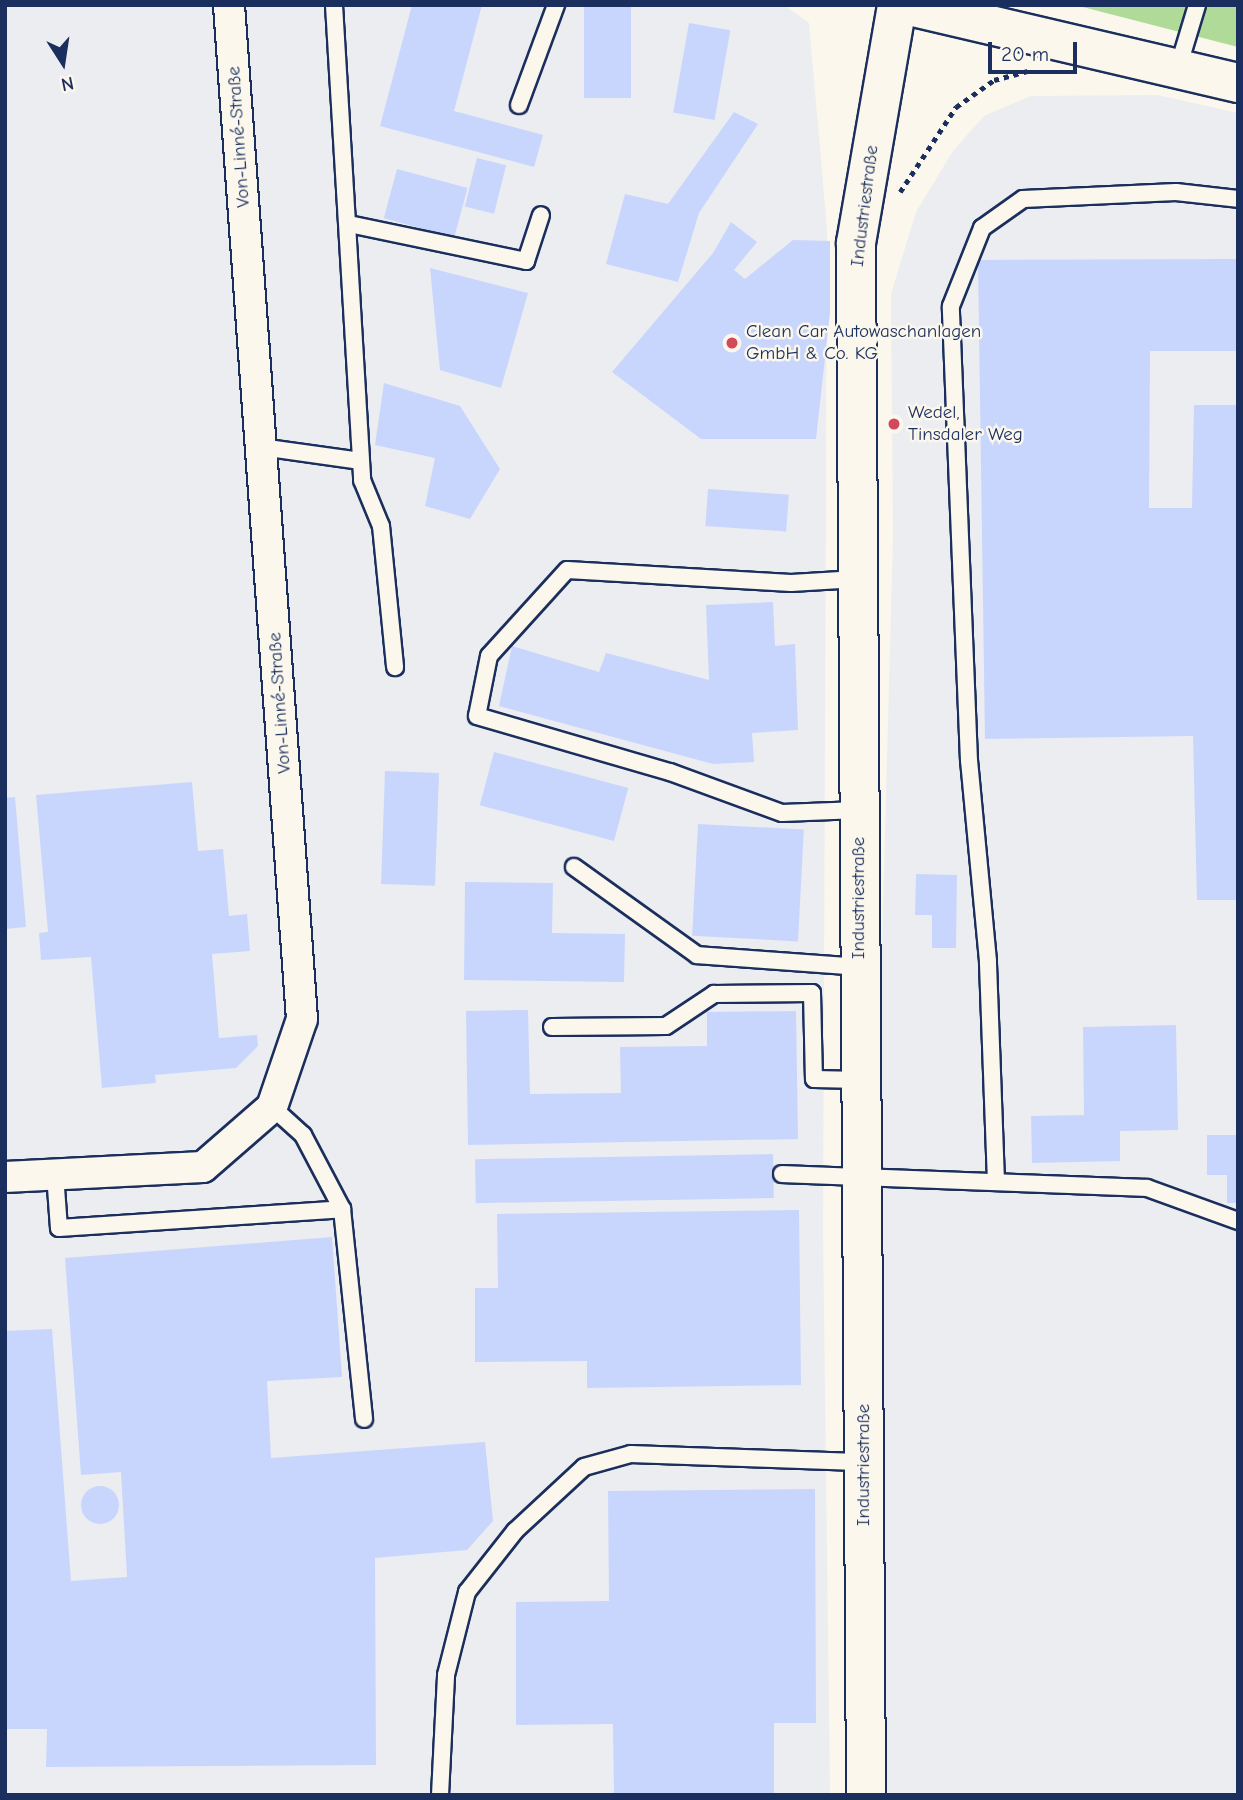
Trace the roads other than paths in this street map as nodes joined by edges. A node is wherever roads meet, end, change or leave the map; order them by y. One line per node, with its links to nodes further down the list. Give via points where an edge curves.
1 (229, 5): 13 (street, Von-Linné-Straße)
2 (334, 5): 12 (lane)
3 (556, 5): 9 (lane)
4 (897, 5): 15 (street, Industriestraße, via 856,243)
5 (905, 5): 7 (street)
6 (1197, 5): 7 (lane)
7 (1178, 68): 8 (street)
8 (1238, 83)
9 (519, 105)
10 (1238, 199): 27 (lane, via 1176,192 1023,199 982,228 951,306 969,761 988,961)
11 (541, 215): 12 (lane, via 526,261)
12 (349, 224): 14 (lane)
13 (261, 447): 14 (lane); 22 (street, Von-Linné-Straße, via 302,1019)
14 (360, 461): 16 (lane, via 362,480 382,526)
15 (857, 579): 17 (street, Industriestraße); 17 (lane, via 791,583 567,570 489,656 477,716 670,772 782,813)
16 (395, 667)
17 (859, 810): 19 (street, Industriestraße)
18 (574, 866): 19 (lane, via 697,955)
19 (860, 967): 21 (street, Industriestraße)
20 (551, 1027): 21 (lane, via 666,1026 713,994 812,993 814,1079)
21 (861, 1080): 25 (street, Industriestraße)
22 (272, 1107): 23 (street, via 203,1167); 28 (lane, via 303,1135)
23 (55, 1174): 26 (street); 28 (lane, via 59,1228)
24 (782, 1174): 25 (lane)
25 (862, 1176): 27 (lane); 31 (street, Industriestraße)
26 (5, 1177)
27 (996, 1182): 29 (lane, via 1147,1188)
28 (342, 1209): 30 (lane)
29 (1238, 1221)
30 (365, 1419)
31 (864, 1462): 32 (lane, via 631,1454 584,1467 515,1531 467,1592 446,1675); 33 (street, Industriestraße)
32 (440, 1795)
33 (866, 1795)

